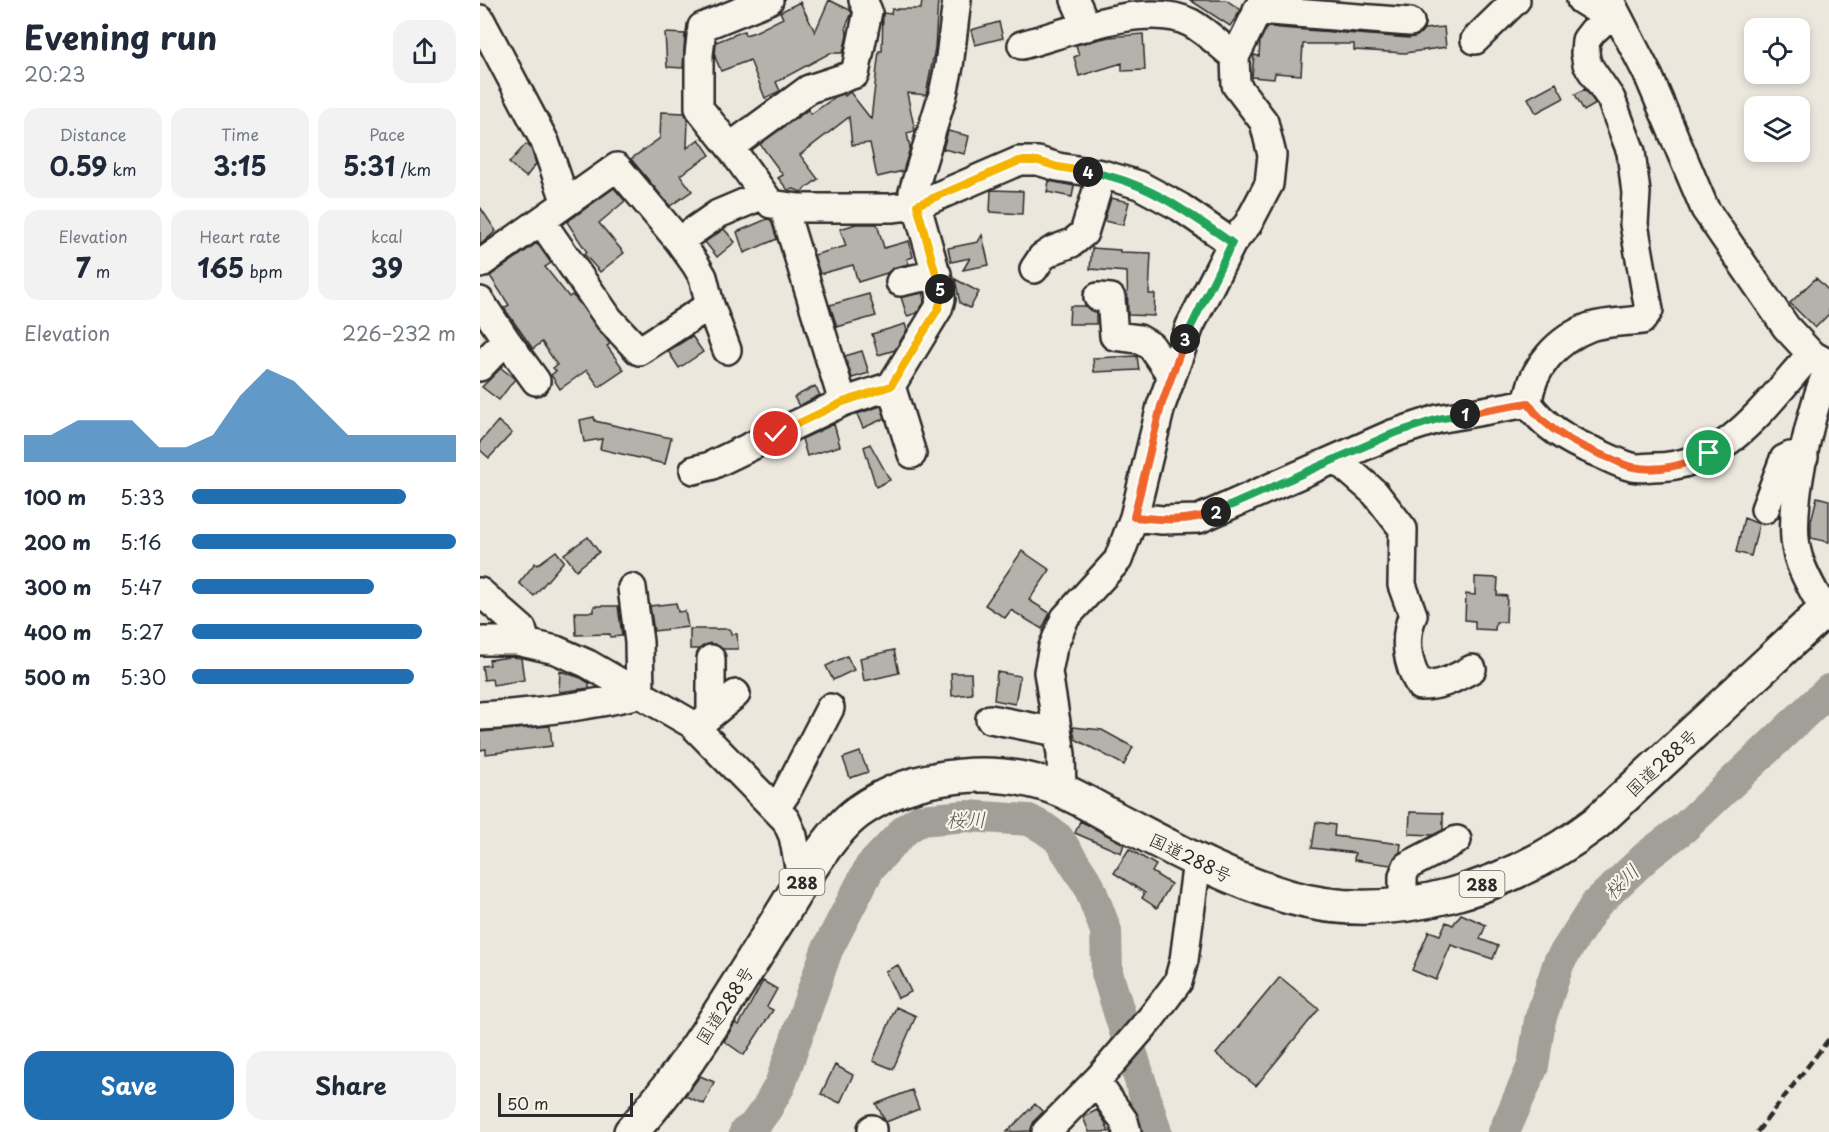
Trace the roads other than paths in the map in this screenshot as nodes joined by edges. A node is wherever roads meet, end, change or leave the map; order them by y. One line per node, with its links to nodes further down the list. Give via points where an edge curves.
1 (769, 0): 17 (street, via 702,27 699,108)
2 (863, 0): 17 (street, via 868,11 855,74 810,89)
3 (957, 0): 21 (street, via 943,94 913,192)
4 (1075, 0): 13 (street)
5 (1516, 0): 14 (street)
6 (1581, 0): 10 (street)
7 (1260, 5): 8 (street); 16 (street)
8 (1356, 9): 12 (street)
9 (1186, 11): 13 (street, via 1123,18); 16 (street)
10 (1612, 11): 34 (street, via 1649,77 1705,209 1772,310); 40 (street, via 1586,40 1585,53 1587,64 1611,99 1630,152 1636,193 1634,224 1649,310 1642,320 1607,323 1563,342 1537,373)
11 (480, 19): 20 (street, via 545,142)
12 (1410, 22)
13 (1087, 27): 15 (street)
14 (1474, 40)
15 (1022, 45)
16 (1235, 57): 24 (street, via 1236,85 1264,122 1272,168 1264,196)
17 (730, 147): 19 (street)
18 (1102, 174): 21 (street, via 1019,161); 24 (street, via 1150,191); 26 (street, via 1084,234 1042,257)
19 (773, 200): 21 (street, via 799,208); 23 (street, via 718,214); 39 (street)
20 (566, 203): 22 (street); 23 (street, via 617,167)
21 (917, 205): 27 (street)
22 (542, 221): 25 (street); 31 (street, via 609,319 639,351)
23 (679, 241): 31 (street, via 703,277)
24 (1232, 243): 36 (street, via 1190,326)
25 (480, 264)
26 (1035, 269)
27 (937, 274): 28 (street); 38 (street, via 941,299 938,309)
28 (900, 282)
29 (1098, 297): 36 (street, via 1111,298 1114,336 1139,339 1151,346)
30 (480, 301): 32 (street)
31 (710, 304): 33 (street)
32 (506, 340): 35 (street); 37 (street)
33 (727, 350)
34 (1823, 362): 40 (street, via 1766,406 1736,436 1694,461 1667,467 1633,467 1588,449 1553,430); 42 (street)
35 (480, 367)
36 (1171, 375): 46 (street)
37 (536, 381)
38 (891, 386): 39 (street); 41 (street)
39 (843, 402): 44 (street, via 710,466)
40 (1528, 403): 43 (street, via 1438,419)
41 (912, 454)
42 (1804, 457): 45 (street, via 1784,459); 49 (street, via 1795,515 1796,550 1801,567)
43 (1336, 459): 46 (street, via 1199,519); 53 (street, via 1375,493 1403,529 1402,585 1413,615 1407,628 1408,659 1420,686 1450,682)
44 (694, 470)
45 (1765, 509)
46 (1134, 517): 60 (street, via 1118,560 1065,618 1053,647 1048,672)
47 (632, 588): 54 (street)
48 (480, 592): 51 (street, via 522,629)
49 (1827, 608): 66 (highway, 国道288号 / 288, via 1577,838 1548,856 1479,886)
50 (480, 641): 51 (street)
51 (526, 643): 54 (street, via 577,659)
52 (711, 659): 59 (street)
53 (1472, 669)
54 (640, 694): 57 (street, via 543,713); 59 (street)
55 (736, 694): 59 (street)
56 (830, 708): 62 (street)
57 (480, 716)
58 (990, 720): 60 (street)
59 (703, 721): 62 (street)
60 (1057, 732): 61 (street)
61 (1062, 790): 64 (highway, 国道288号 / 288); 65 (highway, 国道288号 / 288, via 1030,780 992,775 944,779 911,787 889,795 841,827)
62 (776, 808): 65 (street, via 793,836)
63 (1457, 840): 66 (street, via 1407,866)
64 (1197, 861): 66 (highway, 国道288号 / 288, via 1235,879 1291,897 1358,907); 67 (street, via 1178,982)
65 (802, 882): 68 (highway, 国道288号 / 288, via 678,1074)
66 (1403, 904)
67 (1098, 1079): 69 (street); 70 (street)
68 (631, 1132)
69 (1046, 1132)
70 (1127, 1132)

